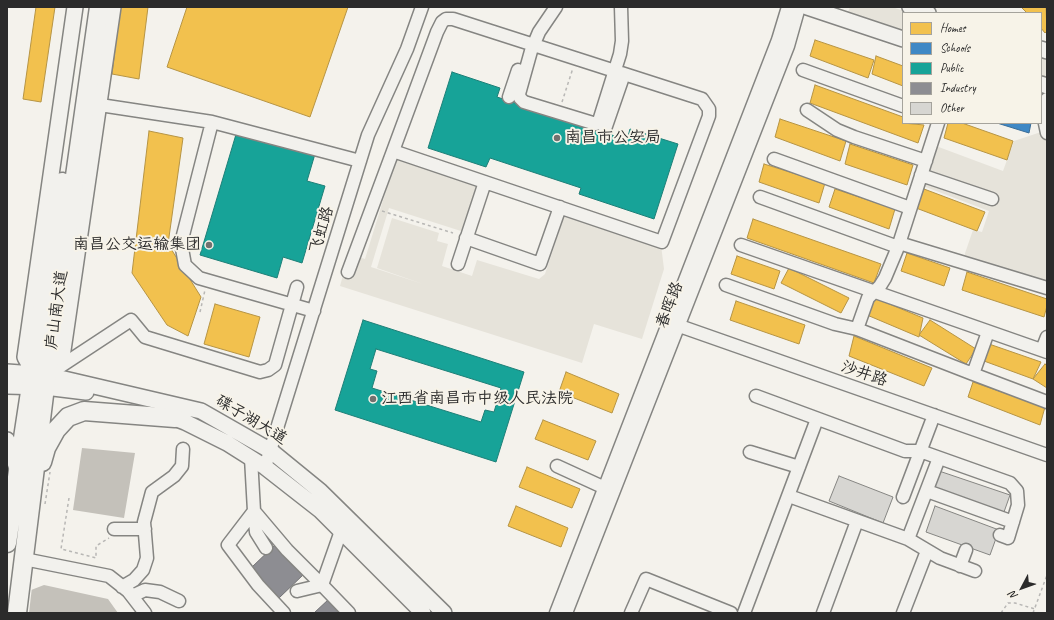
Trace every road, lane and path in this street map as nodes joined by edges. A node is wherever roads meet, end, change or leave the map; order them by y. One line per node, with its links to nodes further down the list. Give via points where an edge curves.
1 (75, 7): 60 (main road, via 25,357)
2 (87, 7): 60 (highway, 庐山南大道)
3 (99, 7): 21 (highway, 庐山南大道)
4 (113, 7): 21 (main road)
5 (422, 7): 30 (street, 飞虹路, via 407,49 368,135)
6 (556, 7): 14 (street)
7 (621, 7): 17 (street, via 622,41)
8 (788, 7): 53 (street, 春晖路)
9 (799, 7): 53 (street, 春晖路, via 788,46)
10 (807, 7): 13 (main road)
11 (910, 7): 12 (main road)
12 (925, 12)
13 (902, 38)
14 (530, 46): 15 (street); 17 (street, via 520,98 524,102 591,124 599,121); 19 (street); 28 (street, via 453,19 442,22)
15 (576, 58): 17 (street); 18 (path)
16 (803, 70): 22 (street)
17 (618, 73): 26 (street); 36 (street, via 702,99 709,109 709,116 662,242)
18 (565, 94)
19 (509, 97)
20 (1047, 99): 27 (street, via 1042,114)
21 (92, 105): 24 (street); 60 (highway, 庐山南大道)
22 (902, 106)
23 (807, 110): 31 (street, via 837,130)
24 (212, 122): 30 (street); 45 (street, via 181,242 185,265 199,278)
25 (938, 124): 31 (street)
26 (606, 129)
27 (1047, 133)
28 (393, 151): 33 (street); 37 (street)
29 (774, 159): 38 (street)
30 (360, 161): 51 (street, 飞虹路)
31 (926, 162): 32 (street)
32 (921, 174): 35 (street); 38 (street)
33 (486, 182): 36 (street); 40 (street)
34 (760, 197): 42 (street)
35 (992, 199)
36 (560, 207): 40 (street, via 540,264)
37 (372, 208): 39 (path); 44 (street)
38 (910, 208): 42 (street)
39 (453, 233)
40 (466, 238): 43 (street)
41 (741, 245): 49 (street)
42 (898, 245): 48 (street); 49 (street, via 885,278)
43 (458, 264)
44 (348, 272)
45 (208, 281): 50 (street); 52 (path)
46 (726, 285): 54 (street, via 835,324)
47 (297, 287): 50 (street)
48 (1047, 288)
49 (875, 292): 54 (street, via 868,298); 55 (street)
50 (292, 304): 51 (street); 60 (street, via 275,365 268,370 260,372 145,337 131,320)
51 (314, 311): 69 (street, 飞虹路)
52 (200, 312)
53 (674, 324): 64 (street, 沙井路); 81 (street, 春晖路); 117 (street, 春晖路)
54 (857, 329): 59 (street)
55 (988, 332): 57 (street); 59 (street)
56 (1047, 337): 57 (street)
57 (1044, 351)
58 (7, 372): 60 (main road, 碟子湖大道)
59 (973, 374): 63 (street)
60 (40, 381): 61 (main road, 碟子湖大道); 65 (main road, 碟子湖大道, via 132,402); 69 (main road, 碟子湖大道, via 201,411); 79 (highway, 庐山南大道); 85 (highway, 庐山南大道)
61 (7, 386)
62 (756, 396): 66 (street)
63 (1047, 402)
64 (934, 415): 70 (street); 72 (street, 沙井路)
65 (176, 418): 73 (main road, 碟子湖大道); 85 (highway, via 84,411 68,417 56,430 46,448)
66 (817, 419): 70 (street, via 905,451); 76 (street)
67 (7, 440): 79 (main road)
68 (183, 449): 91 (street, via 182,466 174,476 152,492 144,522)
69 (271, 451): 77 (street, 飞虹路); 115 (main road, 碟子湖大道, via 320,491)
70 (920, 451): 74 (street); 80 (street)
71 (750, 452): 76 (street)
72 (1047, 455)
73 (251, 458): 77 (main road, 碟子湖大道); 86 (street)
74 (940, 458): 82 (street); 89 (street, via 1010,483 1017,491 1018,505)
75 (557, 466): 81 (street)
76 (803, 466): 83 (street)
77 (265, 467): 92 (main road, 碟子湖大道, via 320,510)
78 (50, 469): 85 (path)
79 (18, 472): 95 (highway, 庐山南大道)
80 (910, 477): 82 (street); 87 (street, via 900,496)
81 (605, 488): 116 (street, 春晖路)
82 (928, 488): 87 (street); 89 (street)
83 (789, 496): 88 (street); 120 (street)
84 (69, 498): 90 (path, via 61,549 96,558 96,546)
85 (38, 504): 99 (highway, 庐山南大道)
86 (254, 511): 96 (street, via 256,532); 103 (street, via 287,550); 112 (street, via 228,545 258,585)
87 (921, 513): 94 (street)
88 (857, 521): 94 (street); 121 (street)
89 (1013, 522): 93 (street, via 1008,538)
90 (119, 529): 91 (street)
91 (145, 529): 104 (street, via 147,558 143,570 134,580)
92 (341, 531): 103 (street); 114 (main road, 碟子湖大道)
93 (1000, 535)
94 (908, 539): 98 (street)
95 (7, 543)
96 (266, 548)
97 (966, 550): 100 (street)
98 (927, 551): 100 (street); 122 (street)
99 (23, 565): 104 (street, via 109,576); 110 (highway, 庐山南大道)
100 (960, 566): 101 (street)
101 (976, 572)
102 (1047, 575): 109 (path)
103 (322, 585): 105 (street); 113 (street)
104 (122, 586): 106 (street)
105 (297, 591)
106 (132, 596): 107 (street, via 145,590 160,592); 111 (street)
107 (179, 601)
108 (713, 609): 118 (street, via 646,579); 119 (street)
109 (1035, 609): 123 (path, via 1008,603); 124 (path)
110 (17, 613)
111 (145, 613)
112 (284, 613)
113 (349, 613)
114 (423, 613)
115 (444, 613)
116 (556, 613)
117 (566, 613)
118 (631, 613)
119 (731, 613)
120 (744, 613)
121 (824, 613)
122 (904, 613)
123 (1001, 613)
124 (1033, 613)

